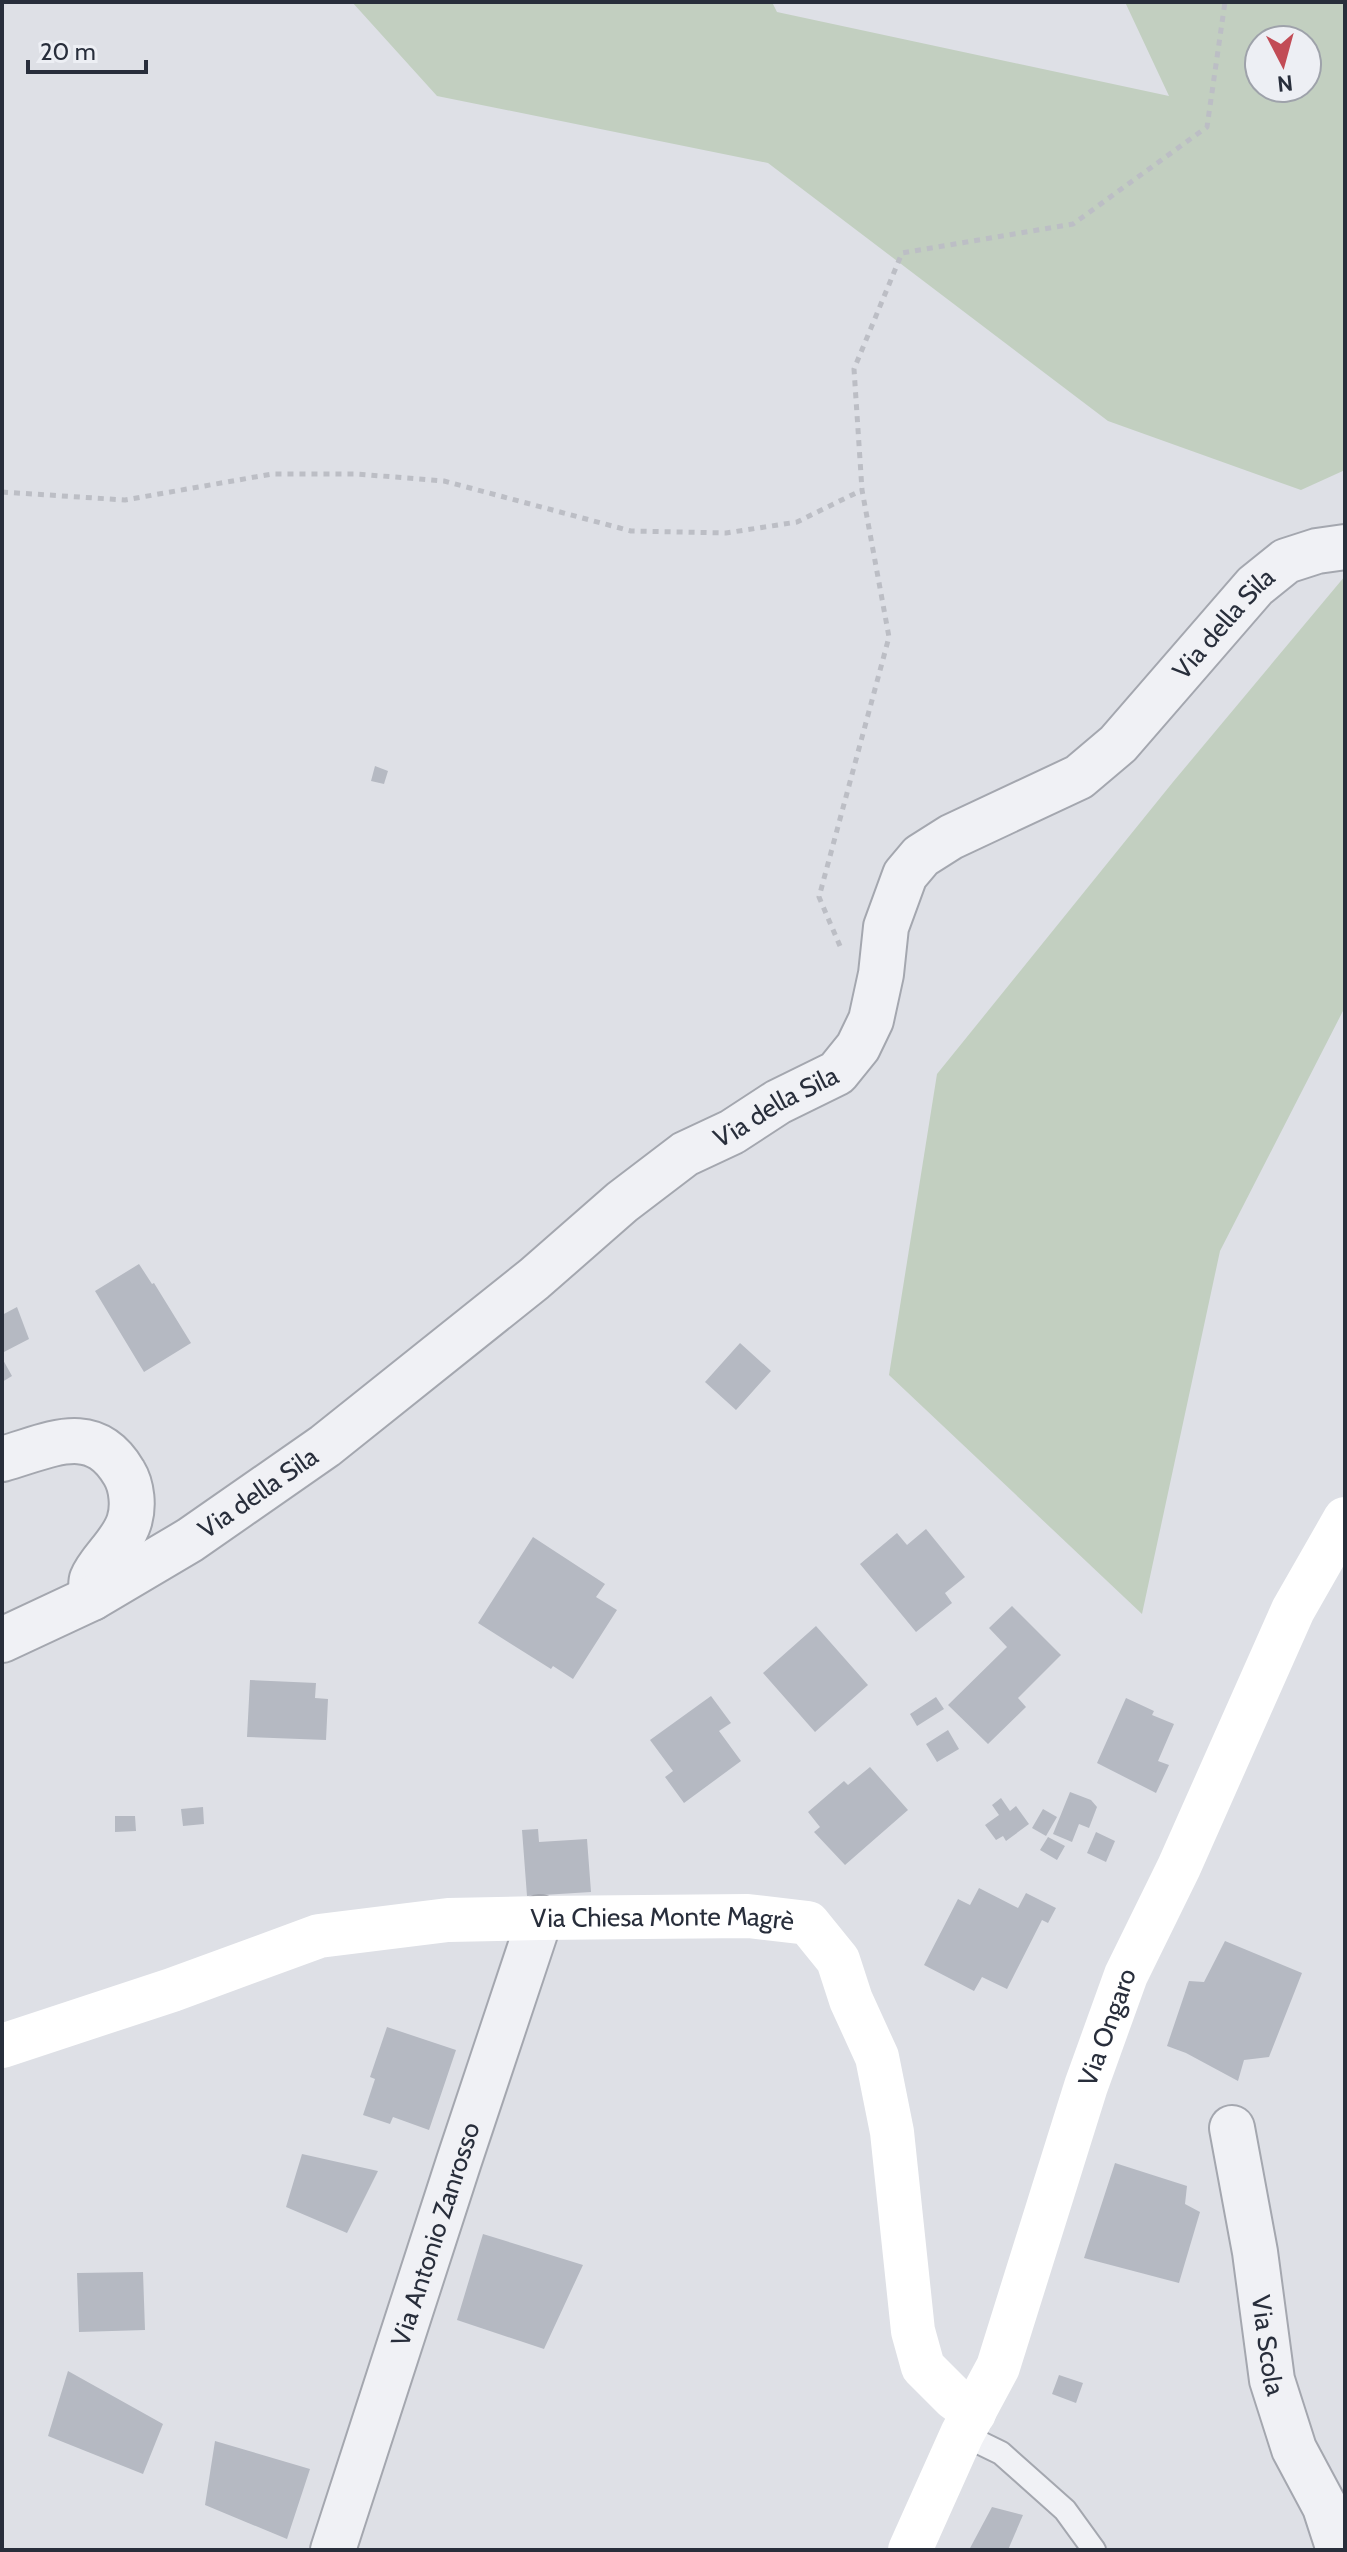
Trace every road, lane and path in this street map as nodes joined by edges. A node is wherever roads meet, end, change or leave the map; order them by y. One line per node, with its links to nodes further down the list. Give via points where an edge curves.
1 (1225, 2): 2 (path, via 1207,127 1073,224 902,253 854,369)
2 (862, 490): 3 (path, via 797,522 726,533 631,531 444,481 357,474 272,474 125,500); 5 (path, via 889,637 819,897)
3 (2, 492)
4 (1345, 547): 8 (street, Via della Sila, via 1286,561 1255,586 1118,744 1079,777 921,856 905,875 886,927 871,1020 837,1073 685,1154 325,1446 190,1540)
5 (843, 954)
6 (2, 1459): 8 (street, via 78,1441 100,1446 122,1469 129,1482 130,1520 91,1580)
7 (1345, 1519): 13 (street, Via Ongaro, via 1293,1610 1126,1975 998,2367)
8 (92, 1598): 9 (street, Via della Sila)
9 (2, 1640)
10 (540, 1918): 11 (street, Via Chiesa Monte Magrè, via 448,1920 319,1936); 13 (street, Via Chiesa Monte Magrè, via 748,1916 808,1923 838,1960 877,2057 892,2132 913,2331 923,2367 954,2398); 14 (street, Via Antonio Zanrosso)
11 (2, 2046)
12 (1232, 2128): 17 (street, Via Scola, via 1272,2380 1294,2449 1325,2507)
13 (968, 2423): 15 (street, Via Ongaro); 16 (lane, via 1065,2510)
14 (333, 2550)
15 (910, 2550)
16 (1094, 2550)
17 (1339, 2550)

